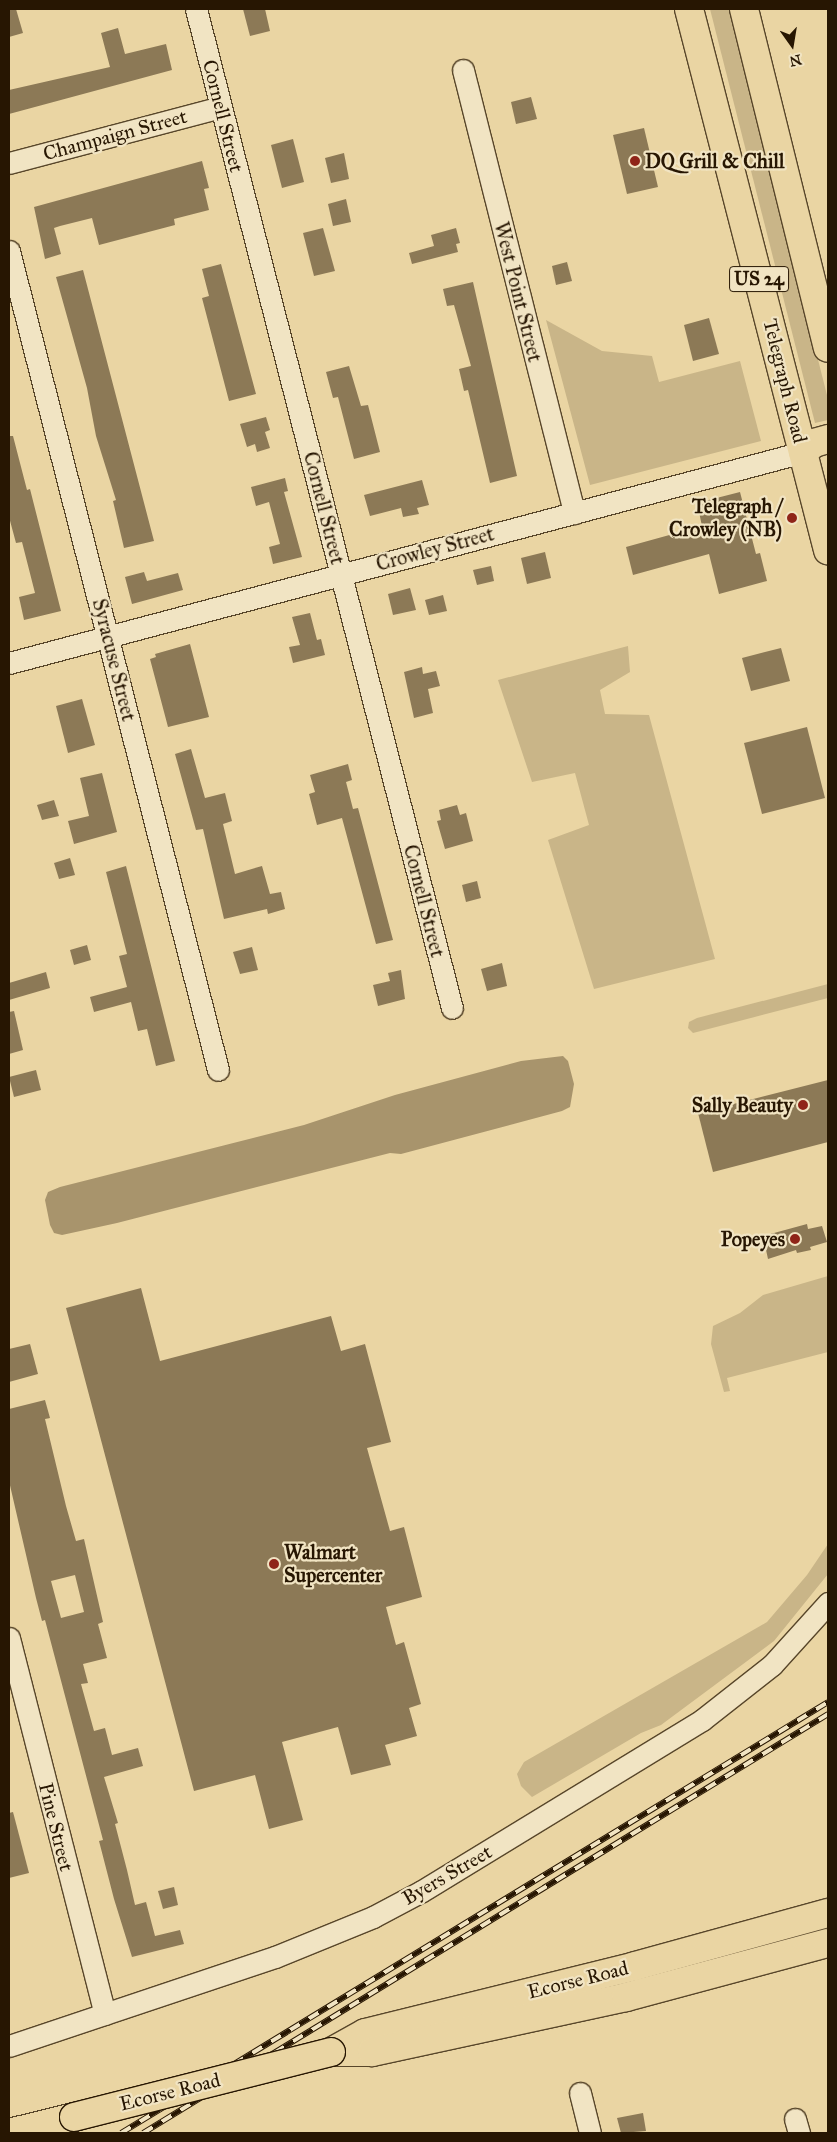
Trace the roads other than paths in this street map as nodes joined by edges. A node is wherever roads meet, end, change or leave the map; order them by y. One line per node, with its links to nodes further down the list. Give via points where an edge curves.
1 (196, 9): 5 (street, Cornell Street)
2 (689, 9): 10 (main road, Telegraph Road / US 24)
3 (744, 9): 8 (main road, US 24)
4 (463, 70): 11 (street, West Point Street)
5 (221, 107): 6 (street, Champaign Street); 13 (street, Cornell Street)
6 (9, 163)
7 (9, 251): 14 (street, Syracuse Street)
8 (828, 348)
9 (828, 440): 10 (main road, via 814,443)
10 (803, 452): 11 (street, Crowley Street); 12 (main road, Telegraph Road / US 24)
11 (574, 513): 13 (street, Crowley Street)
12 (828, 550)
13 (341, 574): 14 (street, Crowley Street); 16 (street, Cornell Street)
14 (108, 636): 15 (street, Crowley Street); 17 (street, Syracuse Street)
15 (9, 663)
16 (452, 1008)
17 (218, 1070)
18 (828, 1603): 22 (street, Byers Street, via 772,1665 702,1720 422,1891 373,1916 283,1954)
19 (9, 1638): 22 (street, Pine Street)
20 (828, 1913): 24 (main road, Ecorse Road, via 635,1966 365,2033)
21 (828, 1943): 24 (main road, Ecorse Road, via 598,2003 372,2052)
22 (105, 2014): 23 (street, Byers Street)
23 (9, 2046)
24 (331, 2052): 26 (main road, Ecorse Road, bridge)
25 (580, 2092): 27 (street)
26 (9, 2133)
27 (590, 2133)

